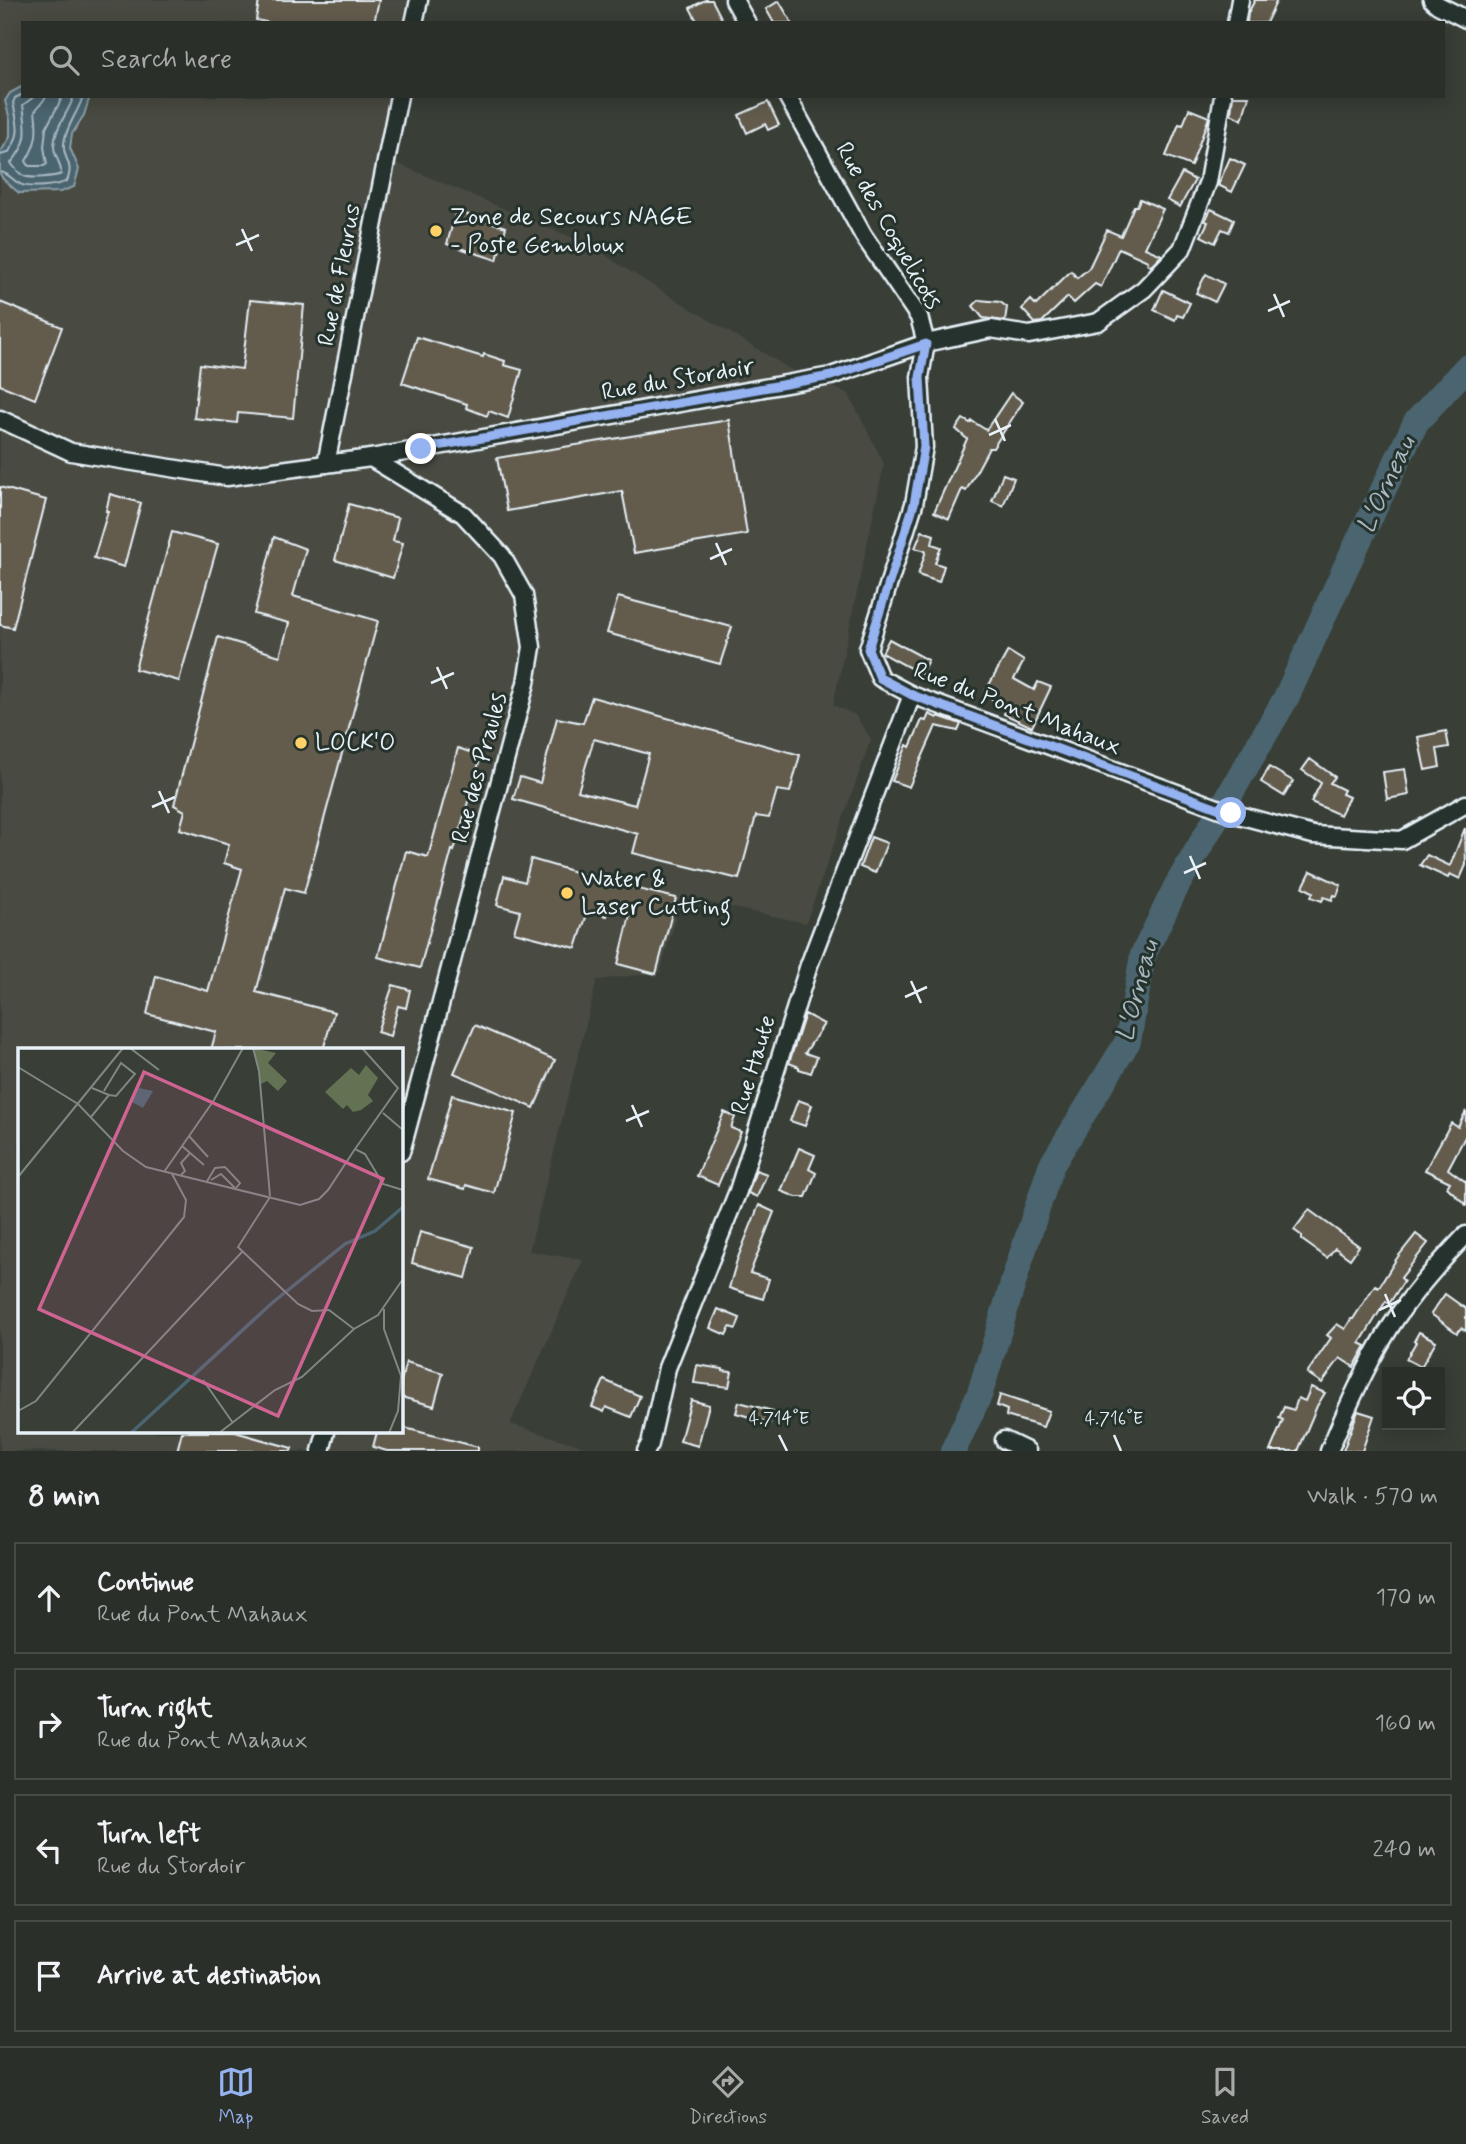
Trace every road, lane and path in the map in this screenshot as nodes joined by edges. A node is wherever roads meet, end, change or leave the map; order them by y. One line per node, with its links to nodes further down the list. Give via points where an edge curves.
1 (419, 0): 6 (street)
2 (734, 0): 7 (street)
3 (1240, 0): 8 (street)
4 (1432, 0): 5 (street)
5 (1466, 19)
6 (414, 21)
7 (746, 21)
8 (1236, 21)
9 (399, 98): 15 (street, Rue de Fleurus)
10 (788, 98): 12 (street, Rue des Coquelicots, via 863,235 919,317)
11 (1223, 98): 12 (street, Rue du Stordoir, via 1208,182 1182,249 1144,289 1098,322 1029,335 992,329)
12 (926, 344): 14 (street, Rue du Stordoir, via 831,376); 16 (street, Rue du Pont Mahaux, via 920,377 924,447 914,504 868,649 880,678)
13 (0, 419): 15 (street, Rue du Stordoir, via 71,452 227,477)
14 (371, 458): 15 (street, Rue du Stordoir); 18 (street, Rue des Praules, via 463,514 502,556 524,595 532,647)
15 (326, 464)
16 (912, 695): 17 (street, Rue du Pont Mahaux, via 1231,813 1313,835 1402,840); 23 (street, Rue Haute, via 809,965 738,1191 667,1368)
17 (1466, 804)
18 (402, 1148)
19 (1466, 1235): 25 (street, via 1391,1325 1358,1384)
20 (325, 1434): 22 (street)
21 (1003, 1440): 24 (street)
22 (321, 1451)
23 (646, 1451)
24 (1027, 1451)
25 (1329, 1451)

